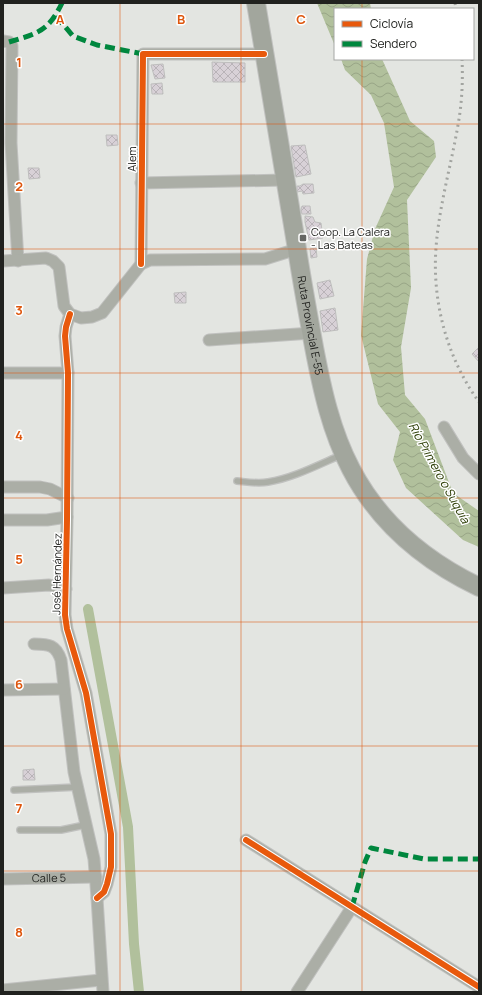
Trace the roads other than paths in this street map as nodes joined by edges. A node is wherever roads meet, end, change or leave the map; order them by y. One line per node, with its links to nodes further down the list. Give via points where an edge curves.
1 (256, 3): 3 (main road, Ruta Provincial E-55)
2 (3, 41): 4 (street, via 12,46)
3 (264, 54): 5 (main road, Ruta Provincial E-55); 6 (street, Alem, via 143,54)
4 (7, 142): 9 (street)
5 (285, 180): 6 (street); 7 (main road, Ruta Provincial E-55)
6 (141, 183): 10 (street, Alem)
7 (297, 249): 10 (street, via 265,259 159,259); 12 (main road, Ruta Provincial E-55)
8 (3, 261): 9 (street)
9 (18, 261): 11 (street, via 46,258 59,267 64,306)
10 (141, 264): 11 (street, via 102,313 81,318)
11 (70, 314): 14 (street, José Hernández, via 65,336)
12 (312, 333): 13 (street); 17 (main road, Ruta Provincial E-55, via 331,422)
13 (208, 340)
14 (68, 372): 15 (street); 21 (street, José Hernández)
15 (3, 373)
16 (444, 427): 18 (street, via 463,458)
17 (344, 454): 19 (lane, via 288,477 268,482); 24 (main road, Ruta Provincial E-55, via 368,497 402,536 430,559)
18 (479, 474)
19 (237, 481)
20 (3, 487): 21 (street, via 40,487)
21 (68, 498): 22 (street, José Hernández)
22 (67, 517): 23 (street, via 47,520); 26 (street, José Hernández)
23 (3, 520)
24 (479, 587)
25 (3, 588): 26 (street, via 49,585)
26 (66, 589): 37 (street, José Hernández, via 67,629 86,693 111,834 111,866 104,892)
27 (34, 644): 28 (street, via 50,645 59,653 62,660)
28 (64, 689): 29 (street); 30 (street)
29 (3, 690)
30 (78, 787): 31 (lane); 32 (street)
31 (14, 790)
32 (85, 825): 33 (lane, via 61,830); 35 (street)
33 (20, 830)
34 (246, 840): 38 (street)
35 (96, 877): 36 (street, Calle 5); 37 (street)
36 (3, 879)
37 (97, 898): 39 (street)
38 (352, 907): 40 (street); 43 (street)
39 (101, 980): 41 (street); 42 (street)
40 (479, 987)
41 (3, 990)
42 (102, 992)
43 (298, 992)

